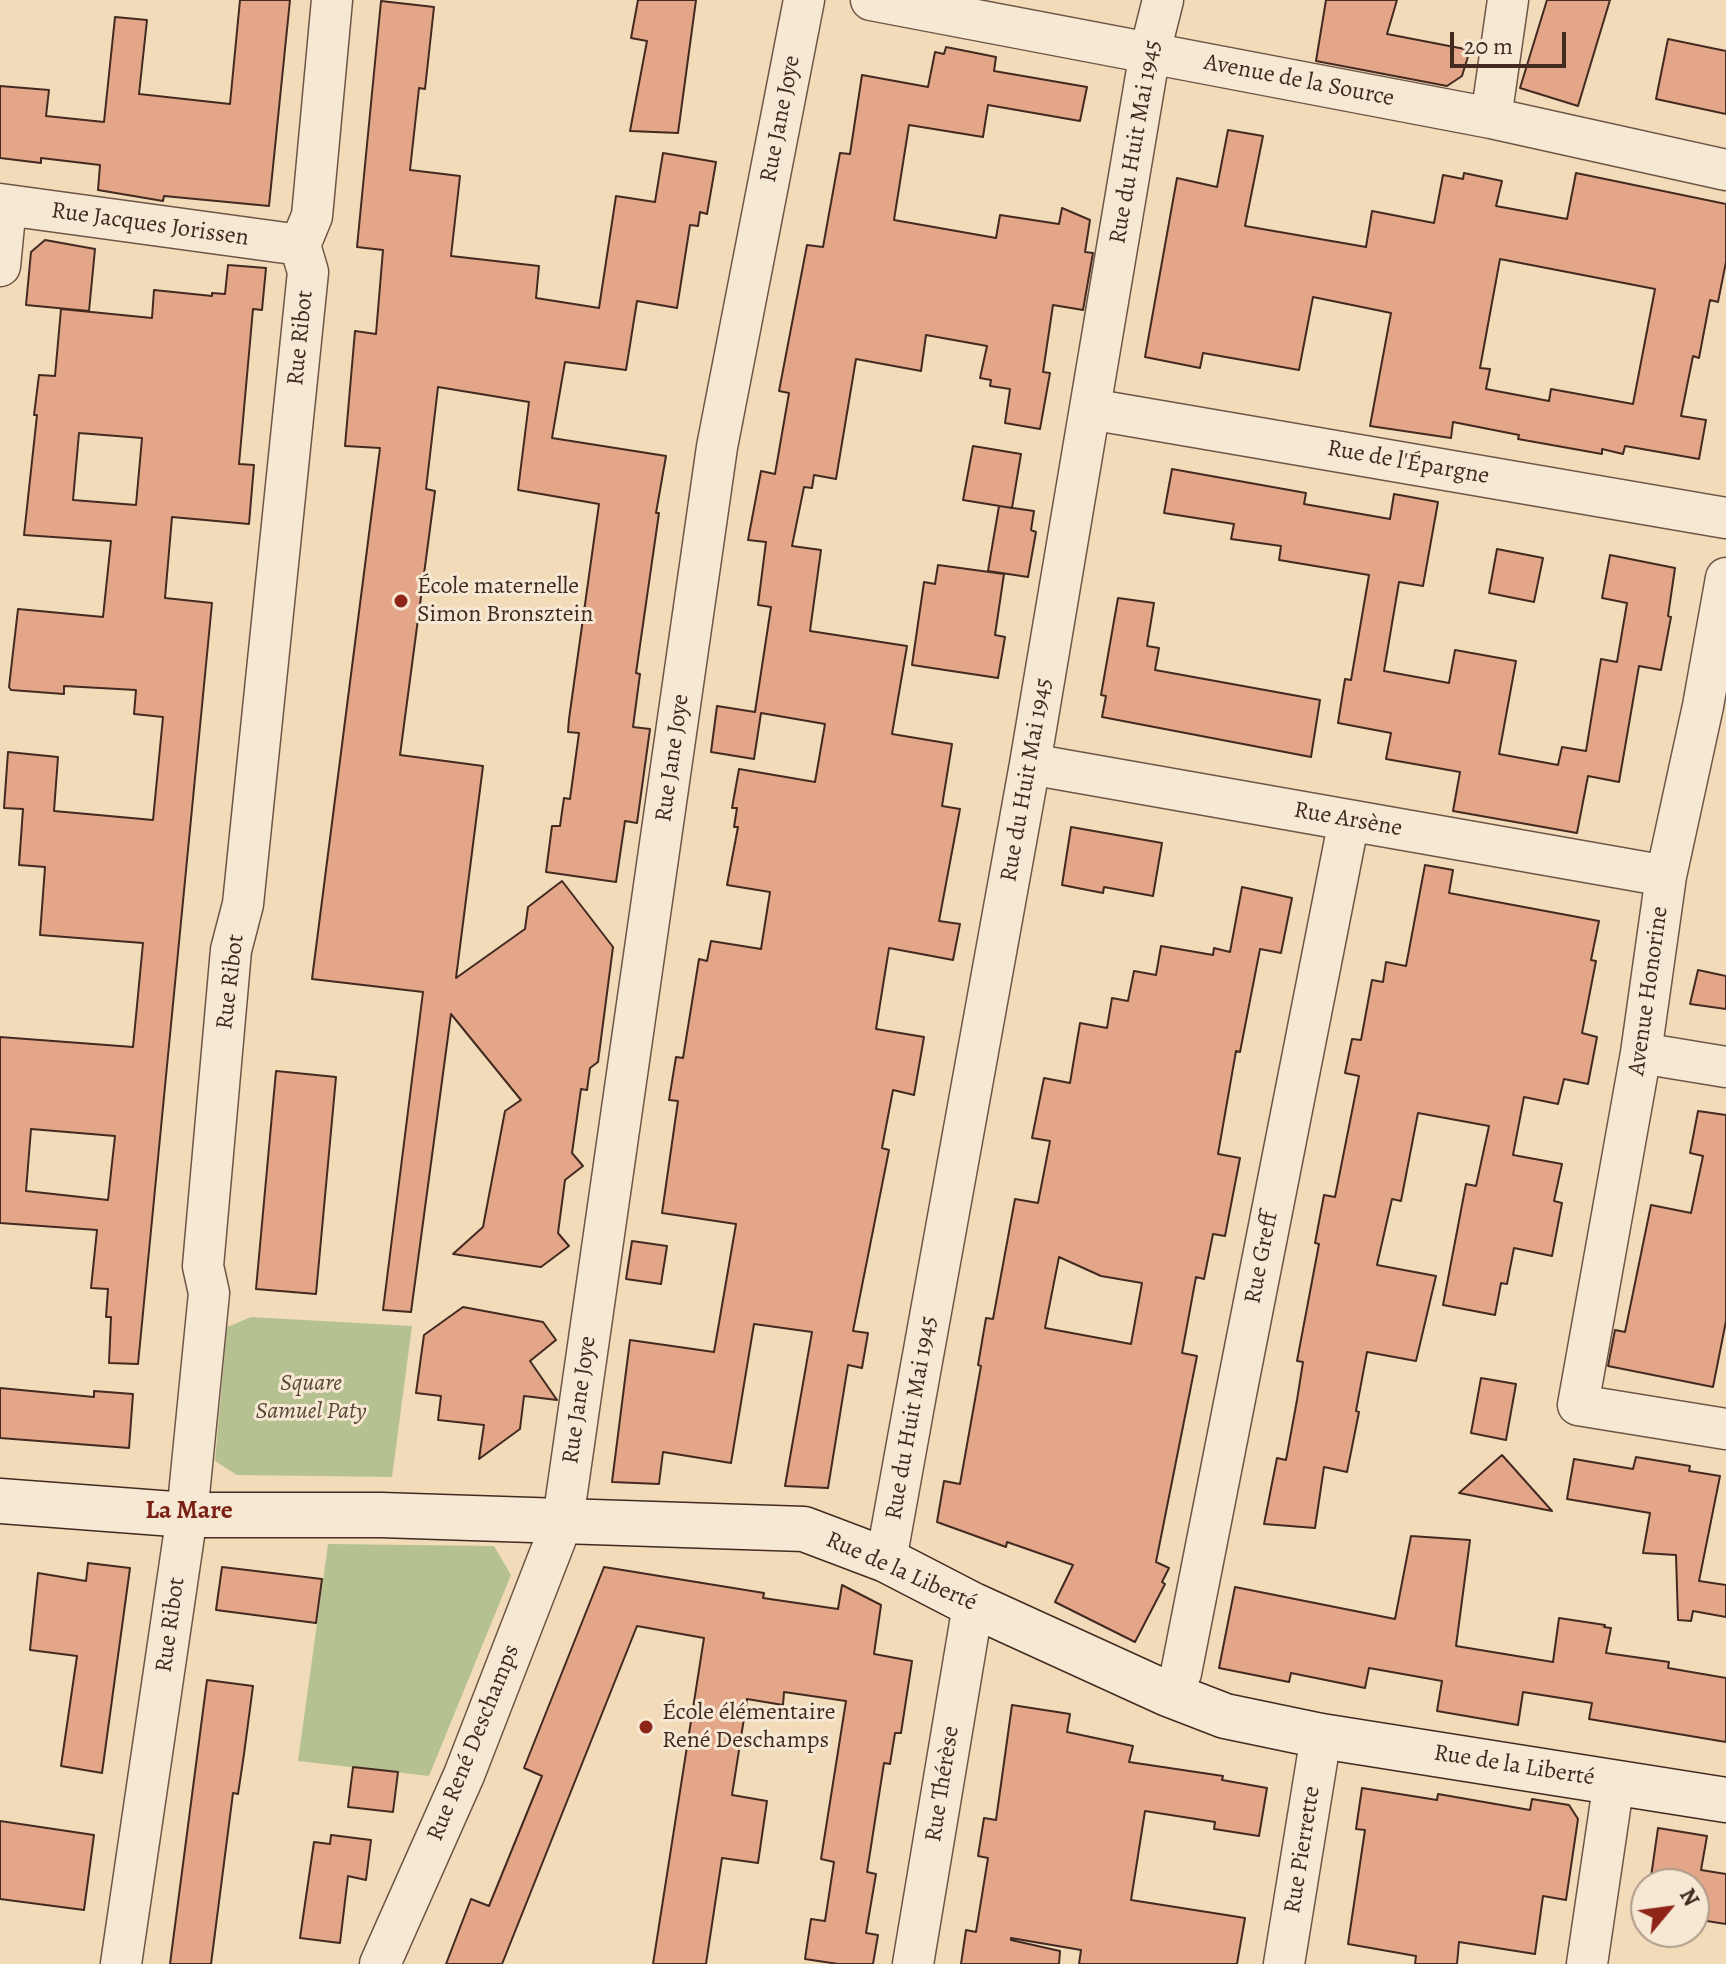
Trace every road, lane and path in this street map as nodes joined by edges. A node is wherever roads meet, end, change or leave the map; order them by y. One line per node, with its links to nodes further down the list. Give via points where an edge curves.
1 (332, 0): 10 (street, Rue Ribot, via 312,216)
2 (804, 0): 24 (street, Rue Jane Joye, via 717,447)
3 (871, 0): 6 (street, Avenue de la Source)
4 (1163, 0): 6 (street, Rue du Huit Mai 1945)
5 (1508, 0): 7 (street)
6 (1150, 52): 7 (street, Avenue de la Source); 12 (street, Rue du Huit Mai 1945)
7 (1491, 118): 8 (street, Avenue de la Source)
8 (1726, 170)
9 (3, 204): 10 (street, Rue Jacques Jorissen); 11 (street)
10 (300, 245): 23 (street, Rue Ribot, via 308,272 243,904 231,950 203,1266 209,1293)
11 (0, 266)
12 (1090, 409): 13 (street, Rue de l'Épargne); 16 (street, Rue du Huit Mai 1945)
13 (1726, 518)
14 (1726, 578): 15 (street, Avenue Honorine)
15 (1714, 707): 18 (street, Avenue Honorine)
16 (1030, 764): 17 (street, Rue Arsène); 25 (street, Rue du Huit Mai 1945)
17 (1349, 820): 18 (street, Rue Arsène); 27 (street, Rue Greff, via 1181,1673)
18 (1666, 876): 19 (street, Avenue Honorine)
19 (1641, 1053): 20 (street); 21 (street, Avenue Honorine, via 1578,1405)
20 (1726, 1067)
21 (1726, 1429)
22 (0, 1501): 23 (street, Rue de la Liberté)
23 (187, 1515): 24 (street, Rue de la Liberté); 31 (street, Rue Ribot)
24 (563, 1520): 25 (street, Rue de la Liberté, via 804,1529); 32 (street, Rue René Deschamps, via 464,1775)
25 (886, 1560): 26 (street, Rue de la Liberté)
26 (973, 1605): 27 (street, Rue de la Liberté); 33 (street, Rue Thérèse)
27 (1168, 1694): 28 (street, Rue de la Liberté, via 1225,1716)
28 (1321, 1736): 29 (street, Rue de la Liberté); 34 (street, Rue Pierrette)
29 (1614, 1781): 30 (street, Rue de la Liberté); 35 (street)
30 (1726, 1800)
31 (121, 1964)
32 (380, 1964)
33 (913, 1964)
34 (1284, 1964)
35 (1587, 1964)

